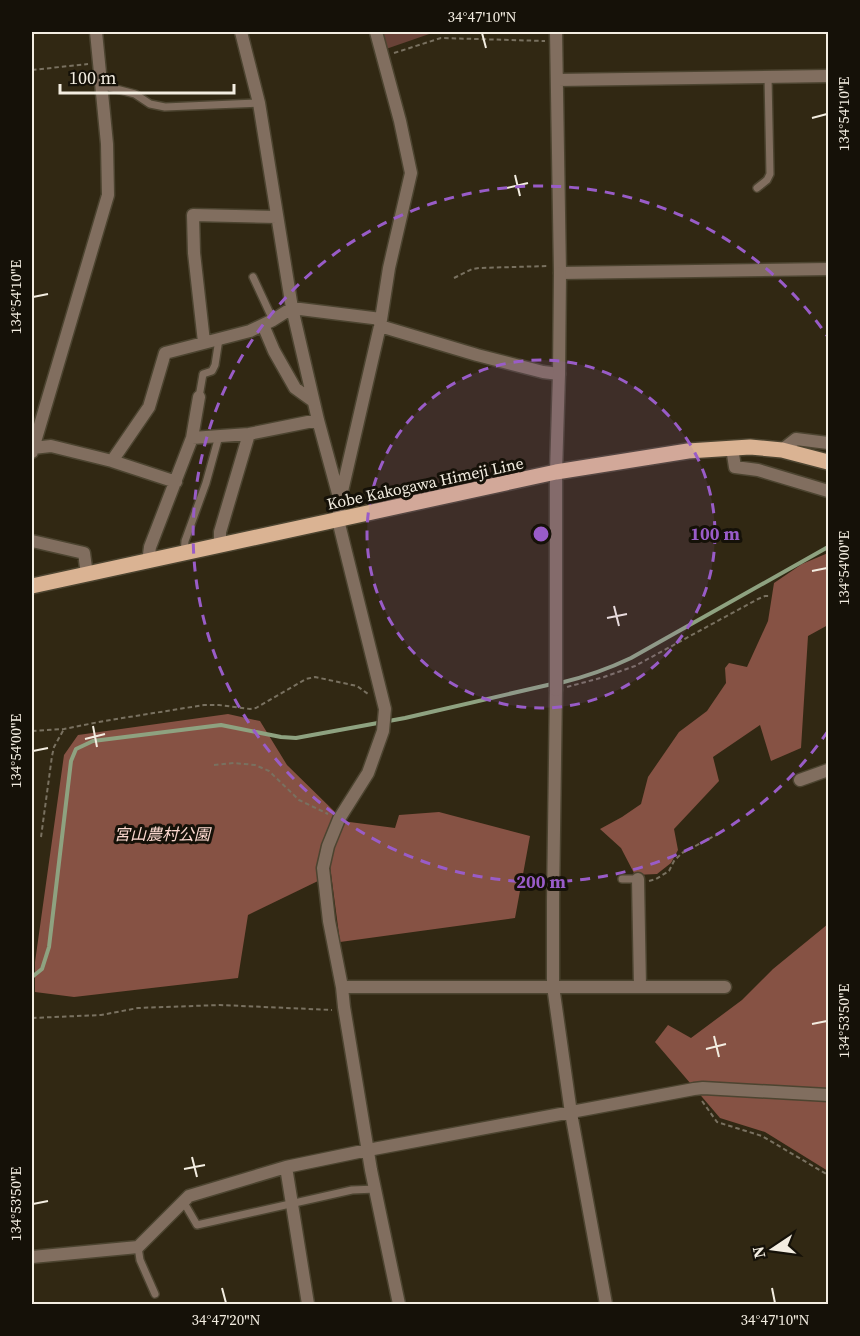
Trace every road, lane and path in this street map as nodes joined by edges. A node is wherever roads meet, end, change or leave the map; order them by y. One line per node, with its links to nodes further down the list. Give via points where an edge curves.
1 (96, 32): 6 (street)
2 (241, 32): 12 (street)
3 (375, 32): 5 (street)
4 (556, 36): 5 (path, via 441,38); 10 (street)
5 (383, 57): 20 (street, via 411,173)
6 (98, 63): 7 (path); 11 (street)
7 (32, 70)
8 (828, 76): 9 (street)
9 (768, 77): 10 (street); 13 (lane, via 771,168 767,180)
10 (557, 80): 16 (street)
11 (100, 85): 12 (lane, via 165,107); 33 (street, via 108,195)
12 (259, 104): 14 (street)
13 (757, 188)
14 (277, 217): 19 (street); 23 (street, via 193,216)
15 (828, 269): 16 (street)
16 (560, 270): 18 (path, via 478,267); 24 (street)
17 (253, 277): 21 (lane)
18 (454, 278)
19 (292, 308): 20 (street); 21 (street); 26 (street)
20 (381, 322): 24 (street, via 477,355); 40 (street)
21 (268, 323): 22 (street); 26 (street, via 274,351 295,387)
22 (219, 339): 23 (street); 25 (lane, via 215,365 203,374)
23 (204, 342): 35 (street, via 165,353 149,407)
24 (560, 374): 37 (street)
25 (199, 397): 30 (street)
26 (313, 401): 27 (street)
27 (318, 420): 28 (street); 40 (street)
28 (249, 434): 29 (street); 43 (street, via 220,532)
29 (220, 435): 30 (street); 44 (lane)
30 (192, 438): 38 (street)
31 (828, 443): 34 (street, via 796,439)
32 (732, 448): 34 (main road, Kobe Kakogawa Himeji Line); 37 (main road, Kobe Kakogawa Himeji Line); 39 (street, via 735,467)
33 (32, 450): 35 (street, via 51,446)
34 (782, 450): 36 (main road, Kobe Kakogawa Himeji Line)
35 (112, 461): 38 (street)
36 (828, 462)
37 (556, 472): 41 (main road, Kobe Kakogawa Himeji Line); 49 (street)
38 (176, 482): 45 (street, via 150,547)
39 (828, 491)
40 (340, 501): 41 (street)
41 (338, 520): 43 (main road, Kobe Kakogawa Himeji Line); 50 (street)
42 (32, 541): 46 (street, via 84,553)
43 (220, 546): 44 (main road, Kobe Kakogawa Himeji Line)
44 (184, 554): 45 (main road, Kobe Kakogawa Himeji Line)
45 (148, 562): 46 (main road, Kobe Kakogawa Himeji Line)
46 (87, 575): 47 (main road, Kobe Kakogawa Himeji Line)
47 (32, 586)
48 (771, 596): 49 (path, via 758,599 635,666)
49 (556, 690): 61 (street)
50 (382, 697): 51 (path, via 370,696 352,684 315,677 256,708 204,705); 56 (street, via 386,709 383,731 368,773)
51 (64, 729): 52 (path); 58 (path, via 52,756)
52 (32, 731)
53 (214, 765): 56 (path, via 255,765 269,771 299,800)
54 (828, 770): 55 (street)
55 (800, 780)
56 (339, 819): 62 (street, via 324,868)
57 (721, 831): 60 (path, via 682,853 669,871 656,879)
58 (41, 837)
59 (622, 879): 60 (lane)
60 (638, 879): 63 (street)
61 (553, 986): 62 (street); 63 (street); 69 (street)
62 (342, 987): 65 (street)
63 (640, 987): 64 (street)
64 (725, 987)
65 (344, 1010): 66 (path, via 220,1005); 70 (street)
66 (32, 1018)
67 (694, 1089): 68 (street); 69 (street); 72 (path, via 717,1122 762,1136)
68 (828, 1095)
69 (571, 1113): 70 (street); 81 (street)
70 (368, 1150): 71 (street); 73 (street)
71 (286, 1167): 74 (street, via 197,1193); 75 (street)
72 (828, 1175)
73 (376, 1189): 75 (lane); 80 (street)
74 (183, 1201): 75 (lane, via 197,1225); 76 (street)
75 (292, 1203): 79 (street)
76 (138, 1247): 77 (street); 78 (lane)
77 (32, 1257)
78 (155, 1294)
79 (308, 1305)
80 (399, 1305)
81 (606, 1305)

